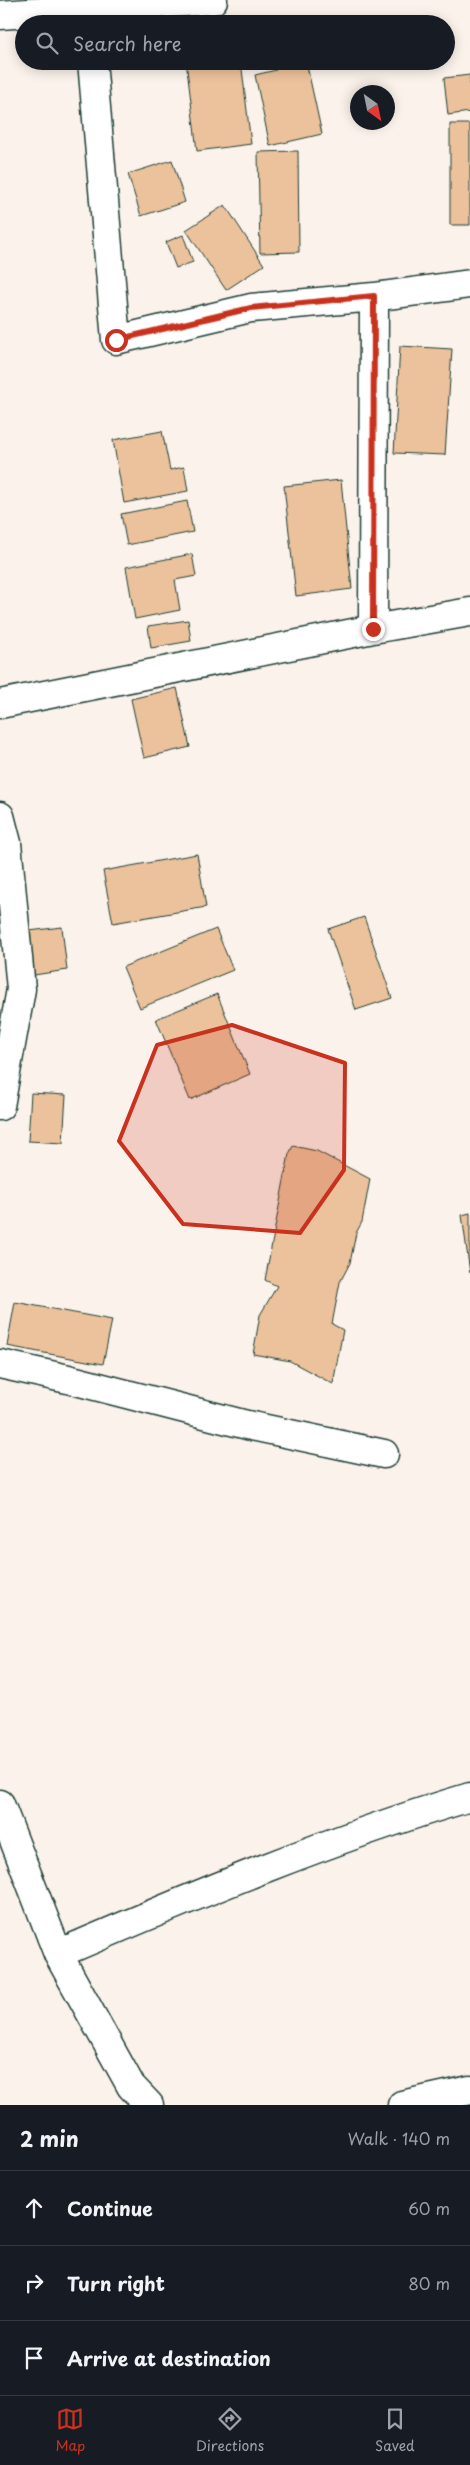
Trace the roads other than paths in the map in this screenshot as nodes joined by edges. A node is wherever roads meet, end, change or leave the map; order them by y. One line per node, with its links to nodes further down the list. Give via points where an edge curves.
1 (213, 0): 2 (street)
2 (88, 11): 3 (street)
3 (0, 14)
4 (93, 70): 6 (street, via 116,340 251,308)
5 (470, 284): 6 (street)
6 (374, 296): 8 (street)
7 (470, 612): 8 (street)
8 (373, 629): 9 (street)
9 (0, 704)
10 (0, 816): 11 (street)
11 (4, 845): 12 (street, via 21,989)
12 (0, 1106)
13 (0, 1364): 14 (street, via 247,1425)
14 (384, 1454)
15 (470, 1797): 17 (street, via 400,1818 219,1885)
16 (0, 1804): 17 (street)
17 (58, 1954): 19 (street, via 131,2086)
18 (470, 2090): 20 (street)
19 (149, 2105)
20 (402, 2105)

